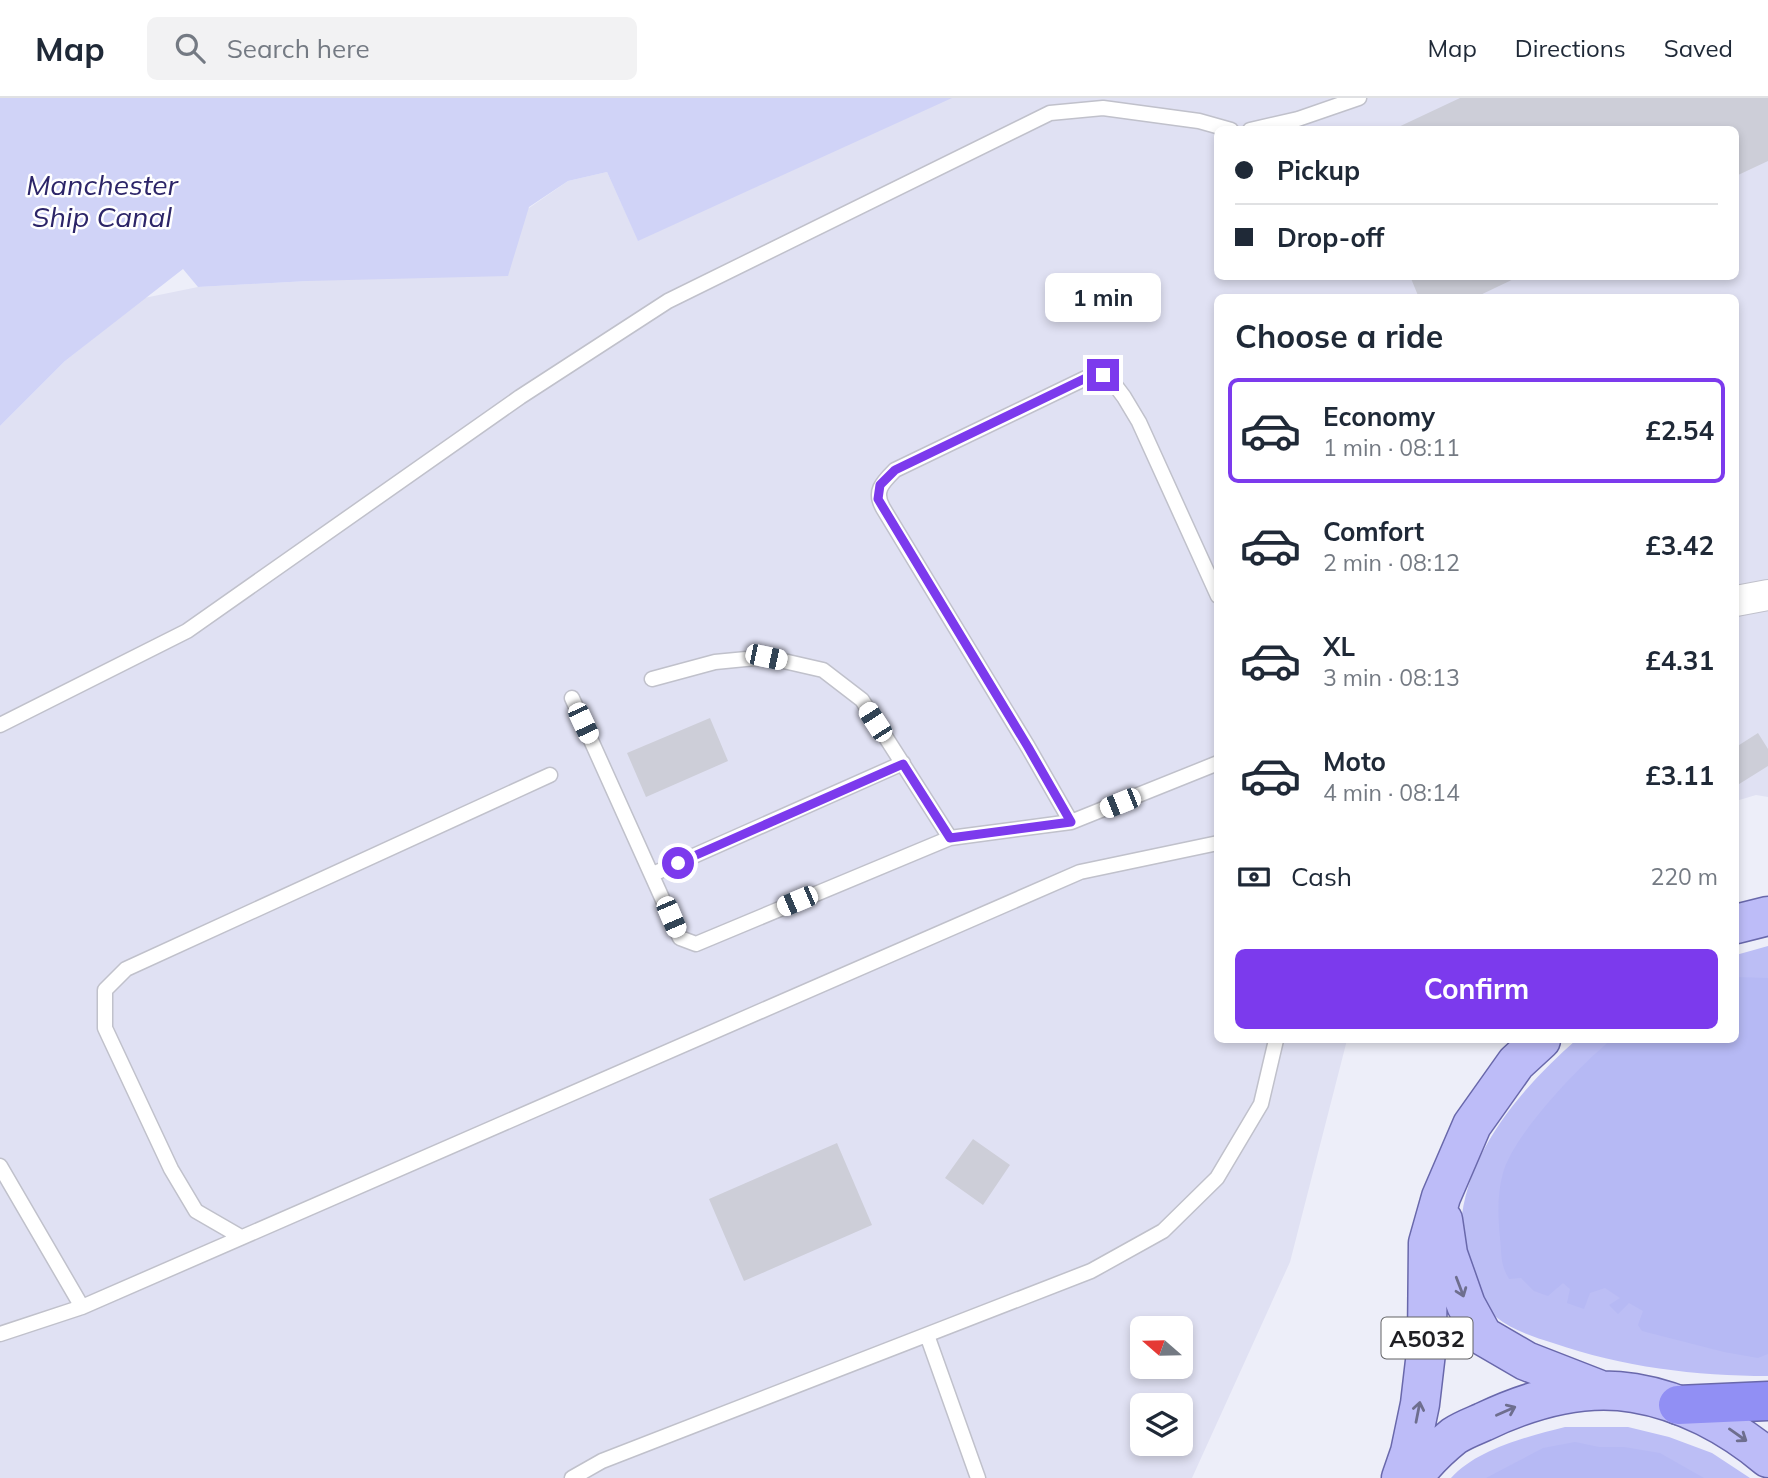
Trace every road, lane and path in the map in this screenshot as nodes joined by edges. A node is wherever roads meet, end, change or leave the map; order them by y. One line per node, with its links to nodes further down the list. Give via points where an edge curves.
1 (1359, 98): 3 (lane)
2 (1217, 126): 9 (lane, via 1104,108 1050,113 668,301 520,397 187,631)
3 (1267, 126)
4 (1214, 587): 13 (lane, via 1139,422 1103,375 1088,377 895,470 880,485 878,499)
5 (1768, 595): 6 (street)
6 (1739, 600)
7 (652, 679): 10 (lane, via 715,662 766,657 823,670 862,701)
8 (572, 698): 16 (lane)
9 (0, 725)
10 (903, 764): 14 (lane); 16 (lane)
11 (1214, 765): 13 (lane)
12 (550, 775): 23 (lane, via 126,969 105,990 106,1028 171,1169 196,1211)
13 (1071, 822): 14 (lane)
14 (950, 838): 16 (lane, via 696,944 680,939)
15 (1214, 844): 23 (lane, via 1080,872)
16 (653, 874)
17 (1768, 916): 18 (main road)
18 (1739, 923)
19 (1275, 1043): 26 (lane, via 1261,1104 1223,1168 1163,1231 1091,1271)
20 (1538, 1043): 22 (main road, A5032, via 1516,1063 1472,1125)
21 (0, 1166): 24 (lane)
22 (1441, 1197): 27 (main road, A5032, one-way to 27, via 1448,1254 1483,1336 1526,1361); 33 (main road, A5032, one-way to 22, via 1420,1404 1427,1343 1428,1243)
23 (241, 1237): 24 (lane)
24 (82, 1307): 25 (lane)
25 (0, 1334)
26 (927, 1335): 31 (lane, via 602,1461); 32 (lane)
27 (1606, 1392): 29 (main road, A5032, via 1633,1393); 34 (main road, A5032, one-way to 27, via 1456,1435 1515,1407 1576,1391)
28 (1768, 1401): 29 (highway)
29 (1678, 1405): 30 (main road, A5032, one-way to 30, via 1726,1426)
30 (1768, 1458)
31 (572, 1478)
32 (978, 1478)
33 (1401, 1478)
34 (1413, 1478)

